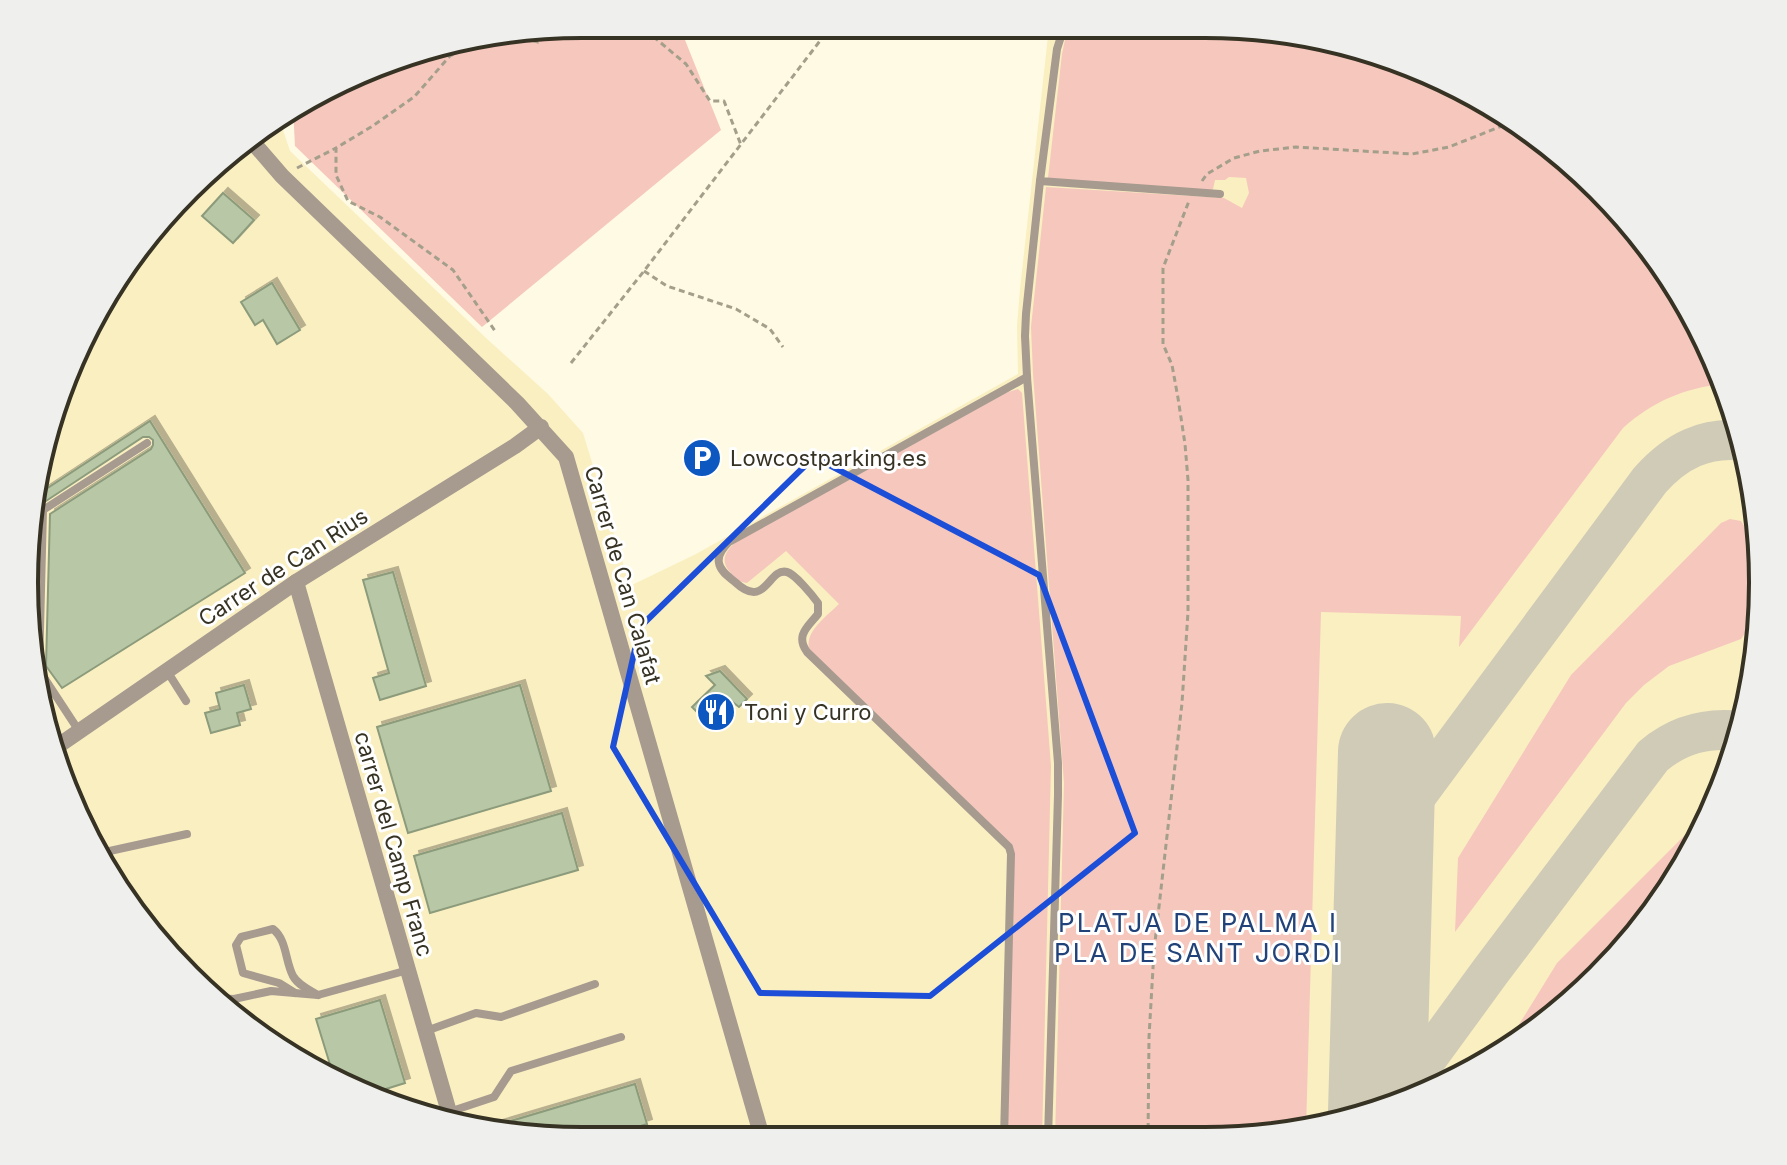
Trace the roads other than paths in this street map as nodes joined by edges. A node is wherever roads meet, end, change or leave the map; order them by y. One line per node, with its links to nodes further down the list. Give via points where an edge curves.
1 (1060, 38): 3 (lane)
2 (257, 147): 6 (street, Carrer de Can Calafat)
3 (1040, 181): 4 (lane); 5 (lane, via 1026,314)
4 (1220, 194)
5 (1027, 377): 29 (lane, via 729,542 718,559 724,572 750,592 784,571 791,574 819,607 801,636 807,652 1009,847); 30 (lane, via 1058,763)
6 (541, 427): 10 (street, Carrer de Can Rius); 28 (street, Carrer de Can Calafat, via 566,457)
7 (147, 443): 8 (lane)
8 (43, 510)
9 (43, 511): 11 (lane)
10 (296, 582): 12 (street, Carrer de Can Rius); 19 (street, carrer del Camp Franc)
11 (40, 628)
12 (166, 670): 14 (lane); 15 (street, Carrer de Can Rius)
13 (47, 682): 15 (lane)
14 (186, 701)
15 (79, 731): 16 (street, Carrer de Can Rius)
16 (63, 743)
17 (187, 834): 18 (lane)
18 (109, 851)
19 (408, 970): 22 (lane); 24 (street, carrer del Camp Franc)
20 (595, 984): 24 (lane, via 501,1017 476,1013)
21 (295, 993): 22 (lane); 22 (lane, via 243,973 236,945 241,937 273,929 293,977); 23 (lane, via 271,991)
22 (318, 995)
23 (232, 999)
24 (426, 1031): 26 (street, carrer del Camp Franc)
25 (621, 1037): 27 (lane, via 511,1071 494,1097)
26 (448, 1110)
27 (457, 1112)
28 (759, 1127)
29 (1004, 1127)
30 (1048, 1127)

